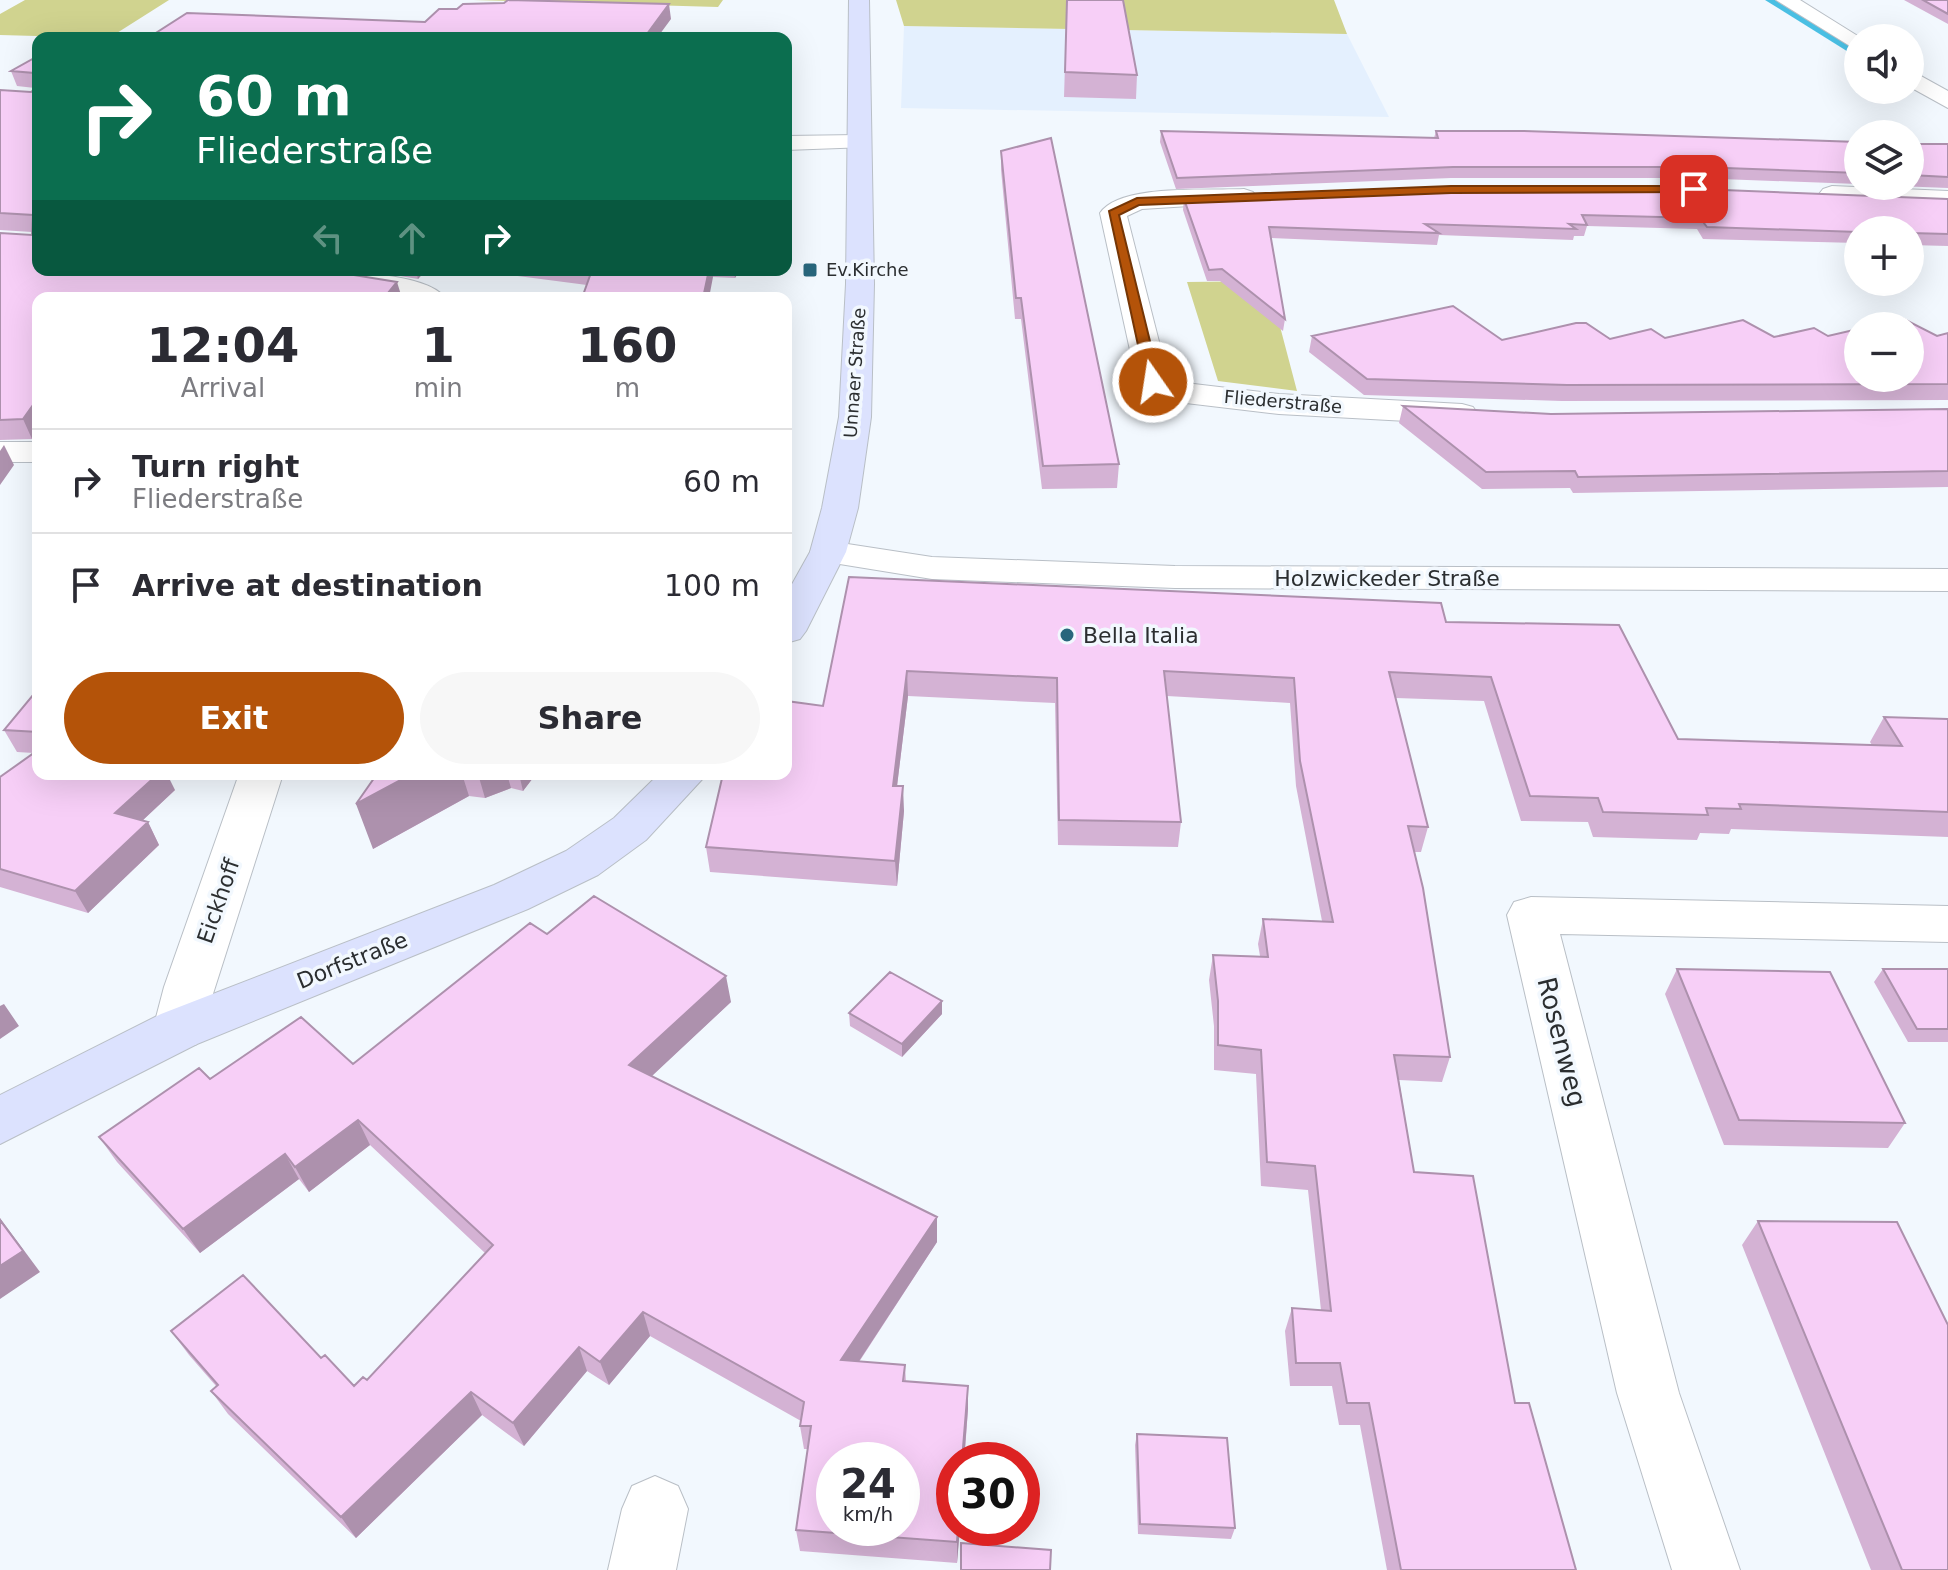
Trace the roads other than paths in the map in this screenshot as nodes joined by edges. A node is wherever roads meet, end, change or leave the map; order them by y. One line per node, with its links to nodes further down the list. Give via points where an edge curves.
1 (859, 0): 6 (main road, Unnaer Straße)
2 (1786, 0): 3 (street)
3 (1844, 36)
4 (1924, 86): 5 (street)
5 (1948, 101)
6 (858, 142): 7 (street); 16 (main road, Unnaer Straße, via 855,417)
7 (792, 143)
8 (1805, 193): 10 (street)
9 (1278, 196): 13 (street, Fliederstraße, via 1137,201 1113,213 1153,382 1169,391 1279,404)
10 (1948, 199)
11 (321, 276): 12 (street)
12 (419, 292)
13 (1488, 415)
14 (0, 452): 15 (street)
15 (32, 452)
16 (828, 552): 17 (street, Holzwickeder Straße, via 932,568 1175,577); 18 (main road)
17 (1948, 580)
18 (792, 620)
19 (259, 780): 22 (street, Eickhoff)
20 (679, 780): 22 (main road, Dorfstraße, via 630,829 582,863 511,897)
21 (1948, 924): 24 (street, Rosenweg, via 1531,915 1648,1393)
22 (179, 1029): 23 (main road, Dorfstraße)
23 (0, 1121)
24 (1706, 1570)

